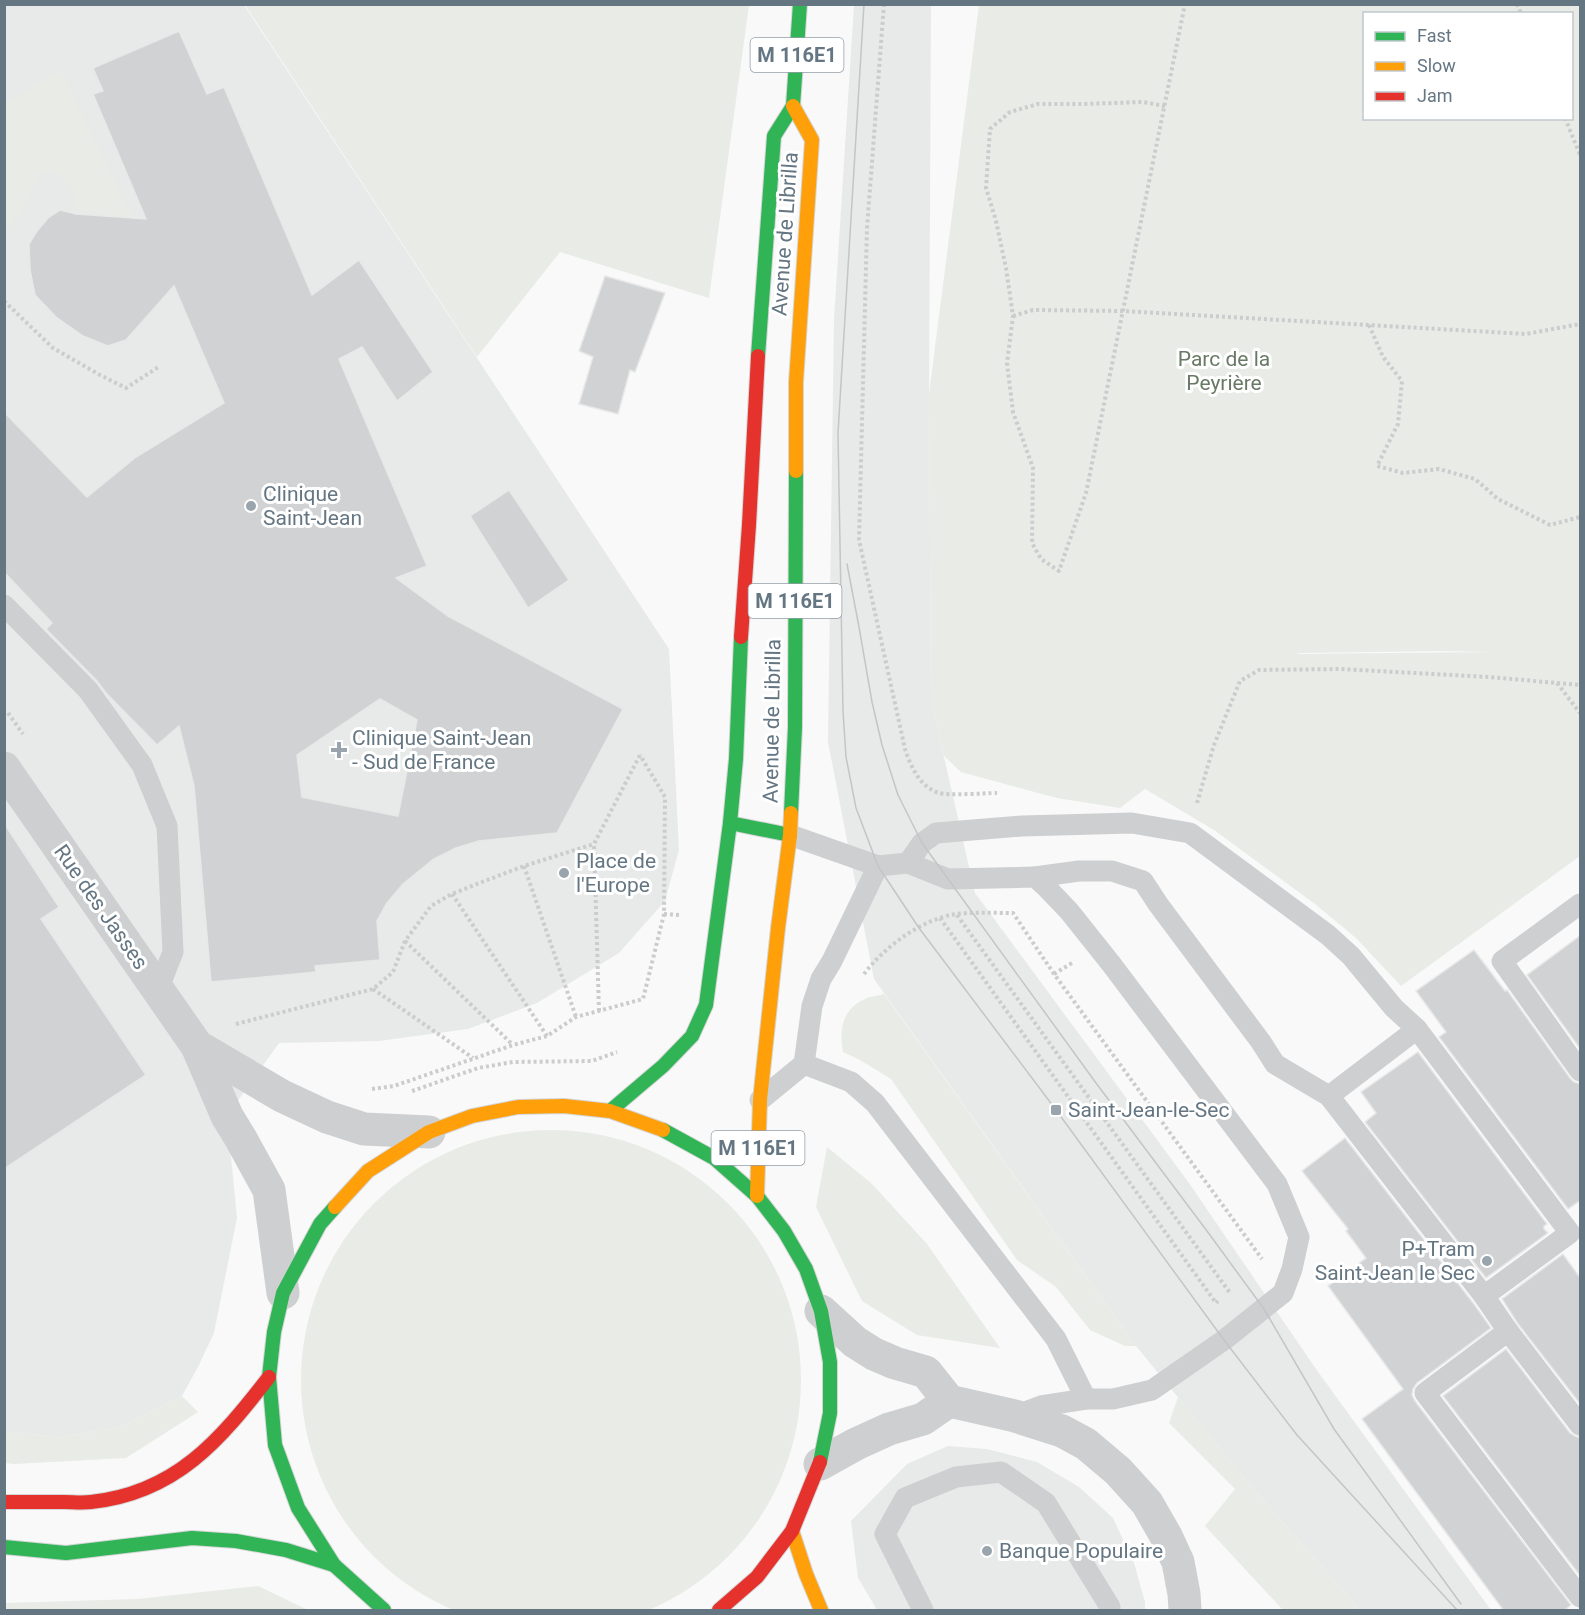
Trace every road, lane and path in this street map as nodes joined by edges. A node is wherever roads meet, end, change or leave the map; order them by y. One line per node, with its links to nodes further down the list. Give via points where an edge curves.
1 (800, 4): 4 (main road, Avenue de Librilla / M 116E1)
2 (884, 4): 22 (path, via 867,228 859,540 912,768 940,794)
3 (1185, 4): 5 (path)
4 (793, 106): 23 (main road, Avenue de Librilla / M 116E1, via 774,136); 25 (main road, Avenue de Librilla / M 116E1, via 812,140 796,382 795,727)
5 (1165, 106): 9 (path); 10 (path, via 1143,102 1038,104 1010,112 990,129 986,188 1006,268)
6 (1566, 120): 7 (path)
7 (1581, 155)
8 (4, 301): 13 (path, via 53,348 126,388)
9 (1123, 311): 10 (path, via 1034,310); 10 (path, via 1086,493 1059,571 1041,559 1032,543 1033,468 1013,412 1007,363); 12 (path)
10 (1013, 316)
11 (1581, 324): 12 (path, via 1526,334)
12 (1370, 325): 14 (path, via 1383,357 1402,381 1398,424 1377,466 1403,473 1439,469 1475,479 1498,499 1550,525)
13 (160, 366)
14 (1581, 517)
15 (4, 605): 38 (lane, via 88,690 142,765 167,826 173,952)
16 (1557, 683): 17 (path); 19 (path); 24 (path, via 1340,669 1259,670 1240,681 1214,744)
17 (1581, 685)
18 (8, 712): 20 (path)
19 (1581, 713)
20 (28, 741)
21 (4, 768): 38 (street, Rue des Jasses)
22 (1000, 793)
23 (730, 823): 25 (main road); 56 (main road, Avenue de Librilla / M 116E1, via 706,1005 692,1036)
24 (1190, 833): 27 (lane, via 1132,824 1022,826 936,833 922,843); 42 (lane, via 1328,935)
25 (790, 835): 29 (lane); 55 (main road, Avenue de Librilla / M 116E1)
26 (594, 844): 28 (path); 39 (path); 39 (path, via 640,754 665,797 664,914 643,999)
27 (908, 863): 29 (lane); 30 (lane, via 948,879)
28 (524, 866): 31 (path); 40 (path)
29 (878, 866): 48 (lane, via 821,979 812,1006)
30 (1035, 877): 54 (lane, via 1112,871 1143,880 1275,1064); 63 (lane, via 1105,956 1277,1184 1299,1237)
31 (452, 894): 35 (path, via 431,906); 43 (path)
32 (1581, 904): 49 (lane, via 1502,961)
33 (956, 914): 34 (path); 62 (path); 63 (path, via 1013,913)
34 (940, 918): 36 (path, via 905,936 872,963); 62 (path, via 1216,1303)
35 (405, 941): 37 (path, via 393,972); 44 (path)
36 (862, 977)
37 (373, 989): 41 (path); 47 (path)
38 (158, 990): 45 (street, Rue des Jasses)
39 (599, 1011): 40 (path)
40 (576, 1017): 43 (path)
41 (228, 1026)
42 (1417, 1029): 54 (lane); 59 (lane)
43 (547, 1036): 44 (path)
44 (513, 1045): 47 (path)
45 (196, 1046): 57 (street, Rue des Jasses, via 282,1096 327,1116 364,1129); 61 (street, Rue des Jasses, via 226,1116 269,1190)
46 (621, 1050): 51 (path, via 592,1061 513,1062 478,1068)
47 (474, 1058): 50 (path, via 394,1086)
48 (804, 1064): 55 (lane); 68 (lane, via 851,1082 875,1103 1056,1339)
49 (1581, 1071)
50 (364, 1090)
51 (403, 1092)
52 (372, 1093): 53 (path)
53 (380, 1094)
54 (1329, 1096): 64 (lane)
55 (760, 1100): 58 (main road, Avenue de Librilla / M 116E1)
56 (610, 1111): 57 (main road, via 518,1107 472,1116); 58 (main road, via 664,1130 714,1158)
57 (429, 1132): 61 (main road, via 368,1171 320,1224)
58 (757, 1196): 65 (main road, via 806,1269)
59 (1577, 1235): 64 (lane)
60 (1238, 1288): 62 (path)
61 (283, 1293): 67 (main road)
62 (1230, 1293)
63 (1283, 1293): 68 (lane, via 1152,1390 1113,1399)
64 (1484, 1296): 66 (lane)
65 (821, 1311): 69 (street, via 874,1354 926,1372); 72 (main road, via 830,1362 830,1413)
66 (1509, 1331): 71 (lane); 77 (lane, via 1425,1393)
67 (269, 1377): 73 (main road, via 215,1442 182,1470 138,1493 91,1502); 76 (main road, via 275,1445 298,1508)
68 (1086, 1399): 70 (lane, via 1041,1406)
69 (949, 1401): 70 (street); 72 (street, via 924,1419 889,1429)
70 (1015, 1416): 83 (street, via 1062,1431 1086,1444 1119,1471 1147,1503 1178,1562)
71 (1581, 1425)
72 (820, 1464): 74 (main road)
73 (4, 1502)
74 (792, 1531): 79 (main road, via 757,1577); 80 (main road)
75 (4, 1546): 76 (main road, via 66,1553 192,1538 286,1550)
76 (334, 1565): 78 (main road)
77 (1581, 1597)
78 (384, 1611)
79 (719, 1611)
80 (821, 1611)
81 (923, 1611): 82 (lane, via 885,1534 905,1498 956,1477 1001,1472 1046,1503)
82 (1110, 1611)
83 (1185, 1611)

